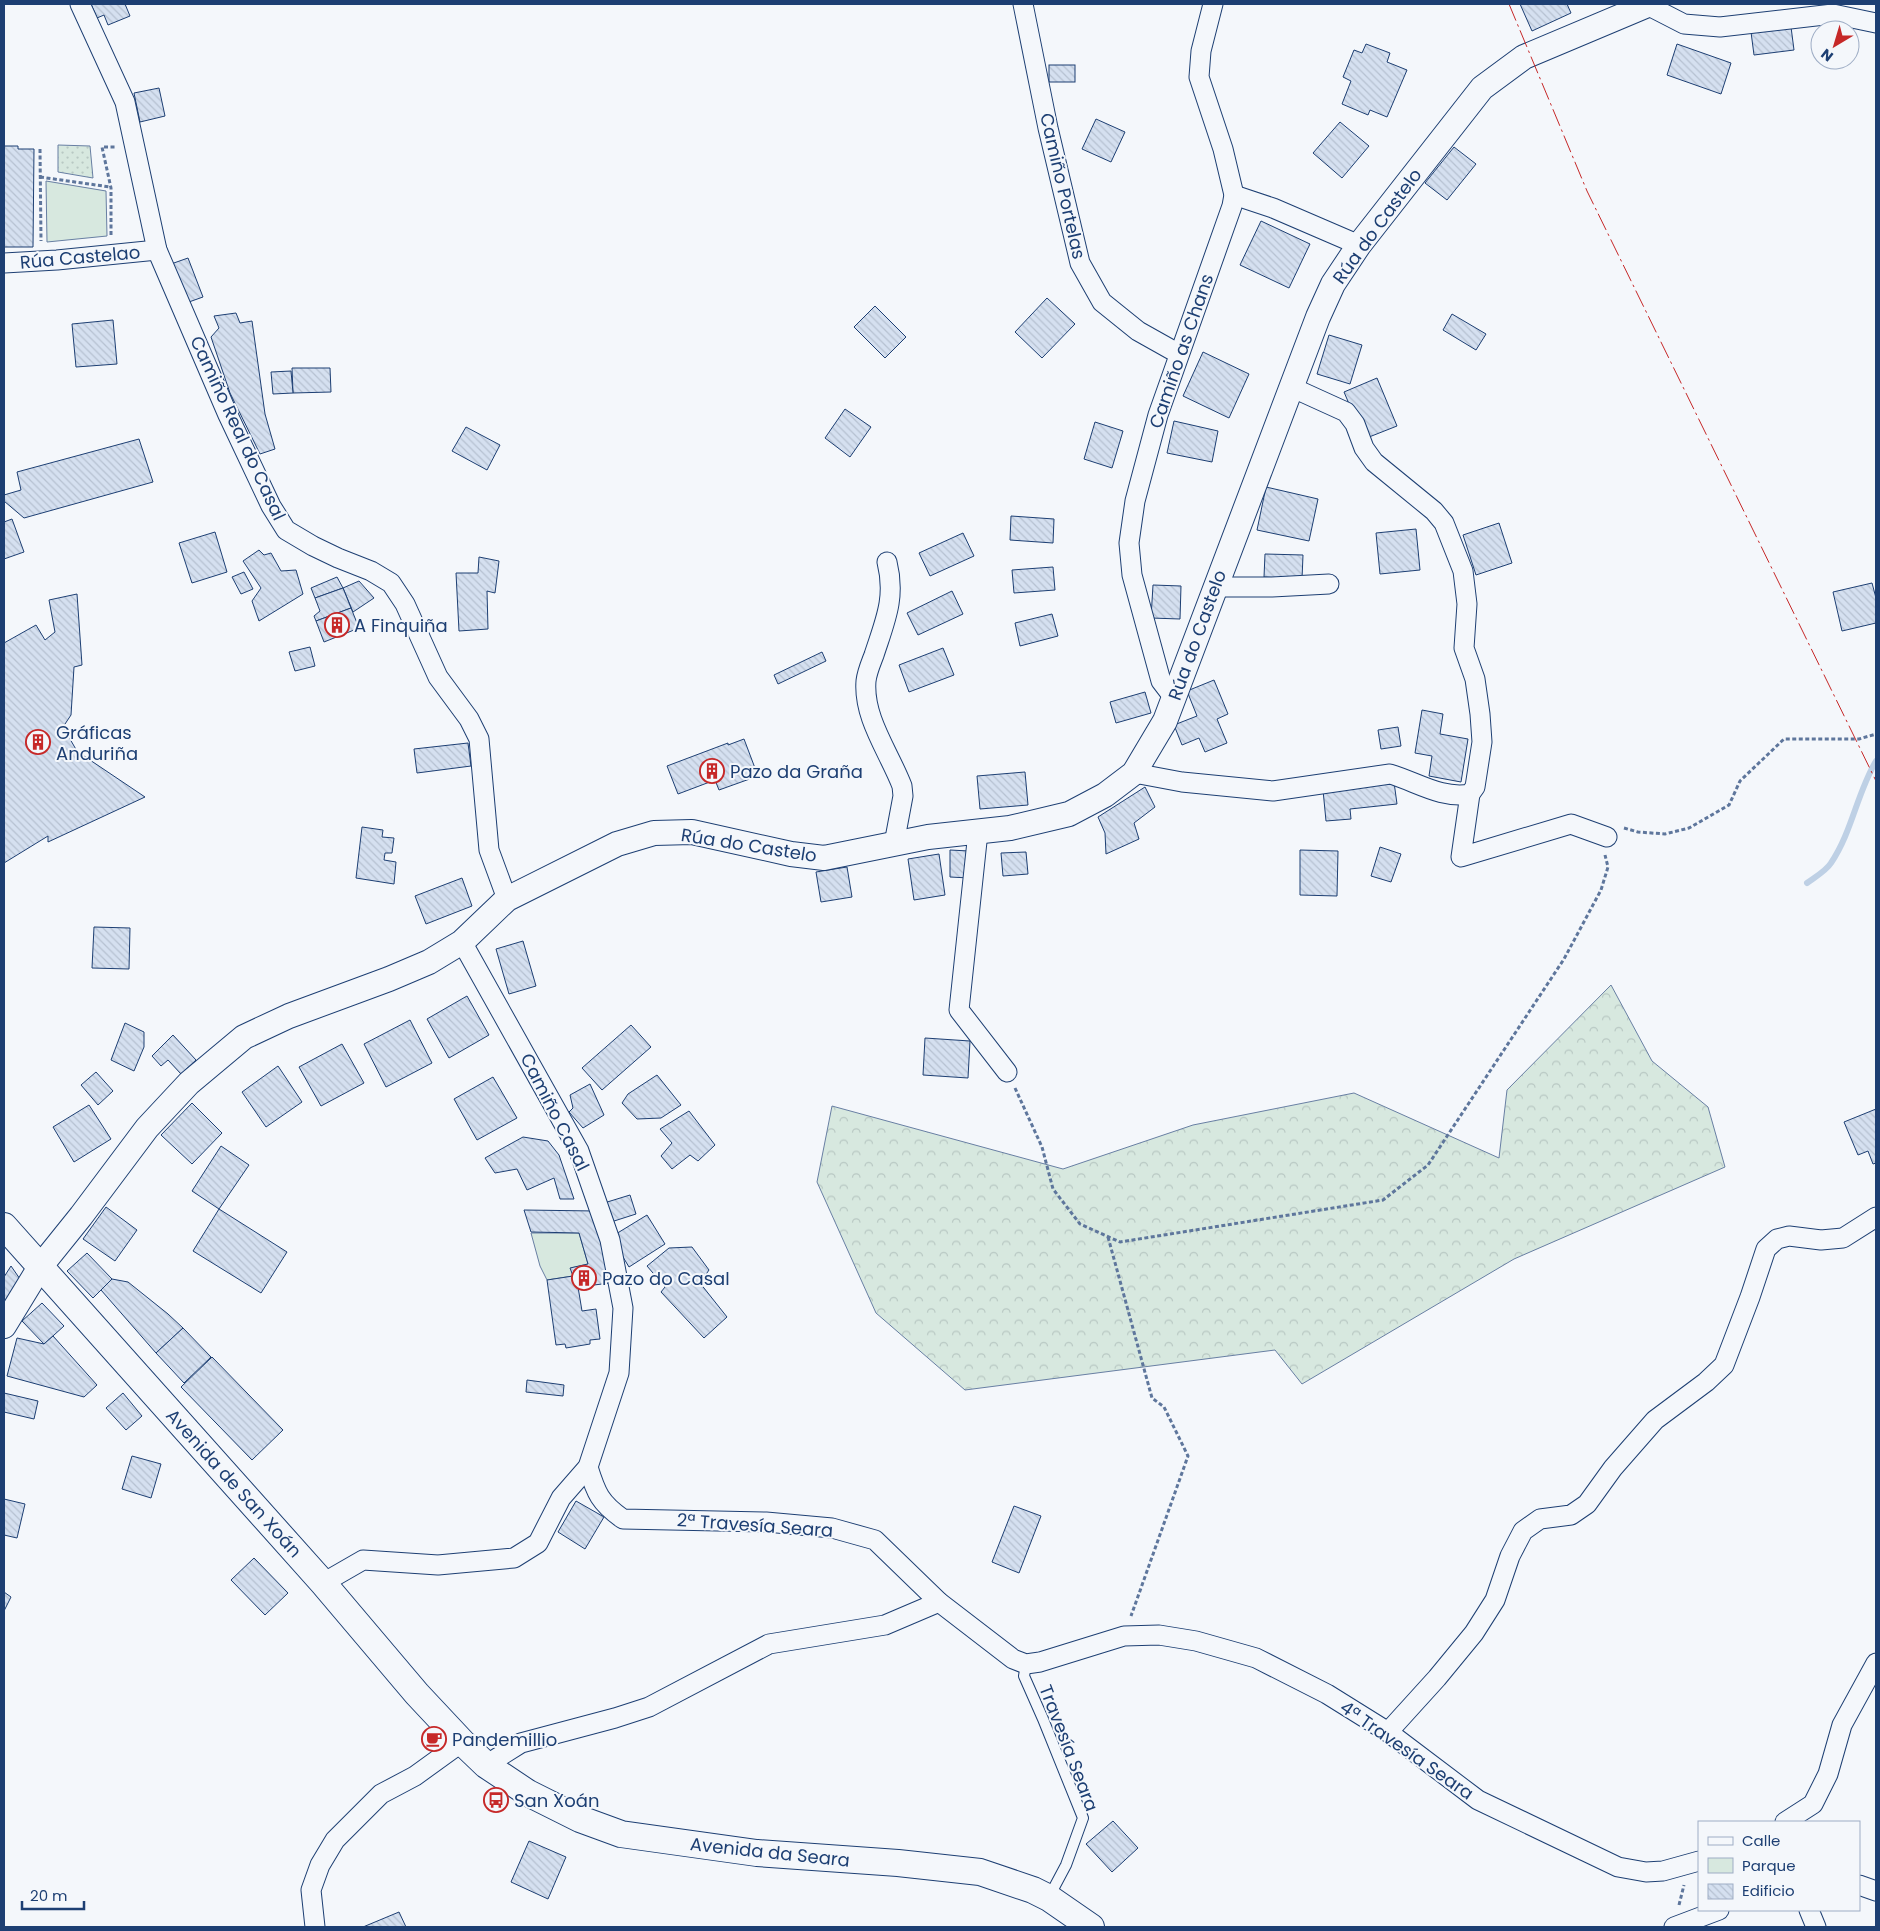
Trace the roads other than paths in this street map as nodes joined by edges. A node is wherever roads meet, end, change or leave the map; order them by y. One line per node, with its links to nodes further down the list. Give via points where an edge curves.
1 (80, 4): 8 (street, Camiño Real do Casal, via 125,102)
2 (1023, 4): 10 (street, Camiño Portelas, via 1080,263 1102,302 1138,331)
3 (1213, 4): 6 (street, via 1198,77)
4 (1648, 4): 5 (street, via 1684,24 1720,27 1833,14); 7 (street, Rúa do Castelo, via 1524,57 1482,88)
5 (1876, 24)
6 (1234, 196): 7 (street, via 1272,208); 10 (street, Camiño as Chans)
7 (1359, 245): 11 (street, Rúa do Castelo, via 1333,284)
8 (157, 250): 9 (street, Rúa Castelao); 21 (street, Camiño Real do Casal, via 228,415 271,506 286,530 321,550 371,570 391,583 405,604 438,677 469,719 479,739 490,850)
9 (4, 263)
10 (1178, 354): 15 (street, Camiño as Chans, via 1135,501 1129,543 1132,575 1160,681)
11 (1292, 387): 14 (street, Rúa do Castelo); 17 (street, via 1346,412 1374,462 1444,523 1463,571 1467,604 1464,648 1475,679 1480,714 1482,742 1475,787)
12 (887, 562): 20 (street, via 891,578 890,604 866,679 866,697 902,786)
13 (1329, 584): 14 (street)
14 (1215, 587): 15 (street, Rúa do Castelo)
15 (1174, 698): 16 (street, Rúa do Castelo, via 1165,721)
16 (1134, 773): 17 (street, via 1182,782 1273,791 1390,774 1435,792); 18 (street, Rúa do Castelo, via 1105,796 1069,814)
17 (1470, 794): 19 (street, via 1461,857 1571,824)
18 (978, 832): 20 (street, Rúa do Castelo); 23 (street, via 959,1010)
19 (1607, 837)
20 (894, 844): 21 (street, Rúa do Castelo, via 824,858 692,832 654,833 617,844)
21 (507, 899): 22 (street, Rúa do Castelo)
22 (462, 942): 26 (street, Rúa do Castelo, via 429,962 289,1016 244,1037 188,1083 147,1128); 28 (street, Camiño Casal, via 579,1151 610,1240 623,1308 618,1373)
23 (1008, 1072)
24 (1876, 1217): 33 (street, via 1843,1238 1821,1240 1789,1236 1777,1239 1766,1249 1724,1365 1655,1420 1613,1468 1588,1504 1571,1515 1540,1519 1522,1531 1495,1600 1474,1633)
25 (4, 1226): 26 (main road, Avenida de San Xoán)
26 (40, 1267): 27 (street, Rúa do Castelo); 29 (main road, Avenida de San Xoán)
27 (4, 1326)
28 (588, 1467): 29 (street, via 561,1498 538,1543 514,1558 438,1565 363,1560); 30 (street, 2ª Travesía Seara, via 606,1508 622,1519 766,1522 832,1528 875,1540)
29 (323, 1583): 34 (main road, Avenida de San Xoán)
30 (940, 1602): 32 (street, 2ª Travesía Seara, via 1013,1659); 35 (street, via 885,1625 768,1644 648,1708 522,1743)
31 (1876, 1663): 36 (street, via 1842,1725 1828,1774 1813,1804)
32 (1026, 1664): 33 (street, 4ª Travesía Seara, via 1124,1636 1159,1635 1196,1641 1256,1658 1327,1694); 40 (lane, Travesía Seara, via 1024,1676 1082,1818 1066,1865)
33 (1388, 1732): 37 (street, 4ª Travesía Seara, via 1478,1800 1618,1867 1646,1872)
34 (462, 1742): 35 (main road, Avenida da Seara); 43 (street, via 415,1776 381,1794 335,1840 320,1865 311,1890)
35 (486, 1765): 40 (main road, Avenida da Seara, via 528,1793 580,1819 621,1834 757,1853 980,1872)
36 (1786, 1821)
37 (1690, 1863)
38 (1860, 1885): 39 (street)
39 (1876, 1891)
40 (1049, 1898): 44 (main road, Avenida da Seara)
41 (1716, 1911): 45 (street)
42 (1809, 1911): 46 (street)
43 (315, 1927)
44 (1091, 1927)
45 (1674, 1927)
46 (1816, 1927)

